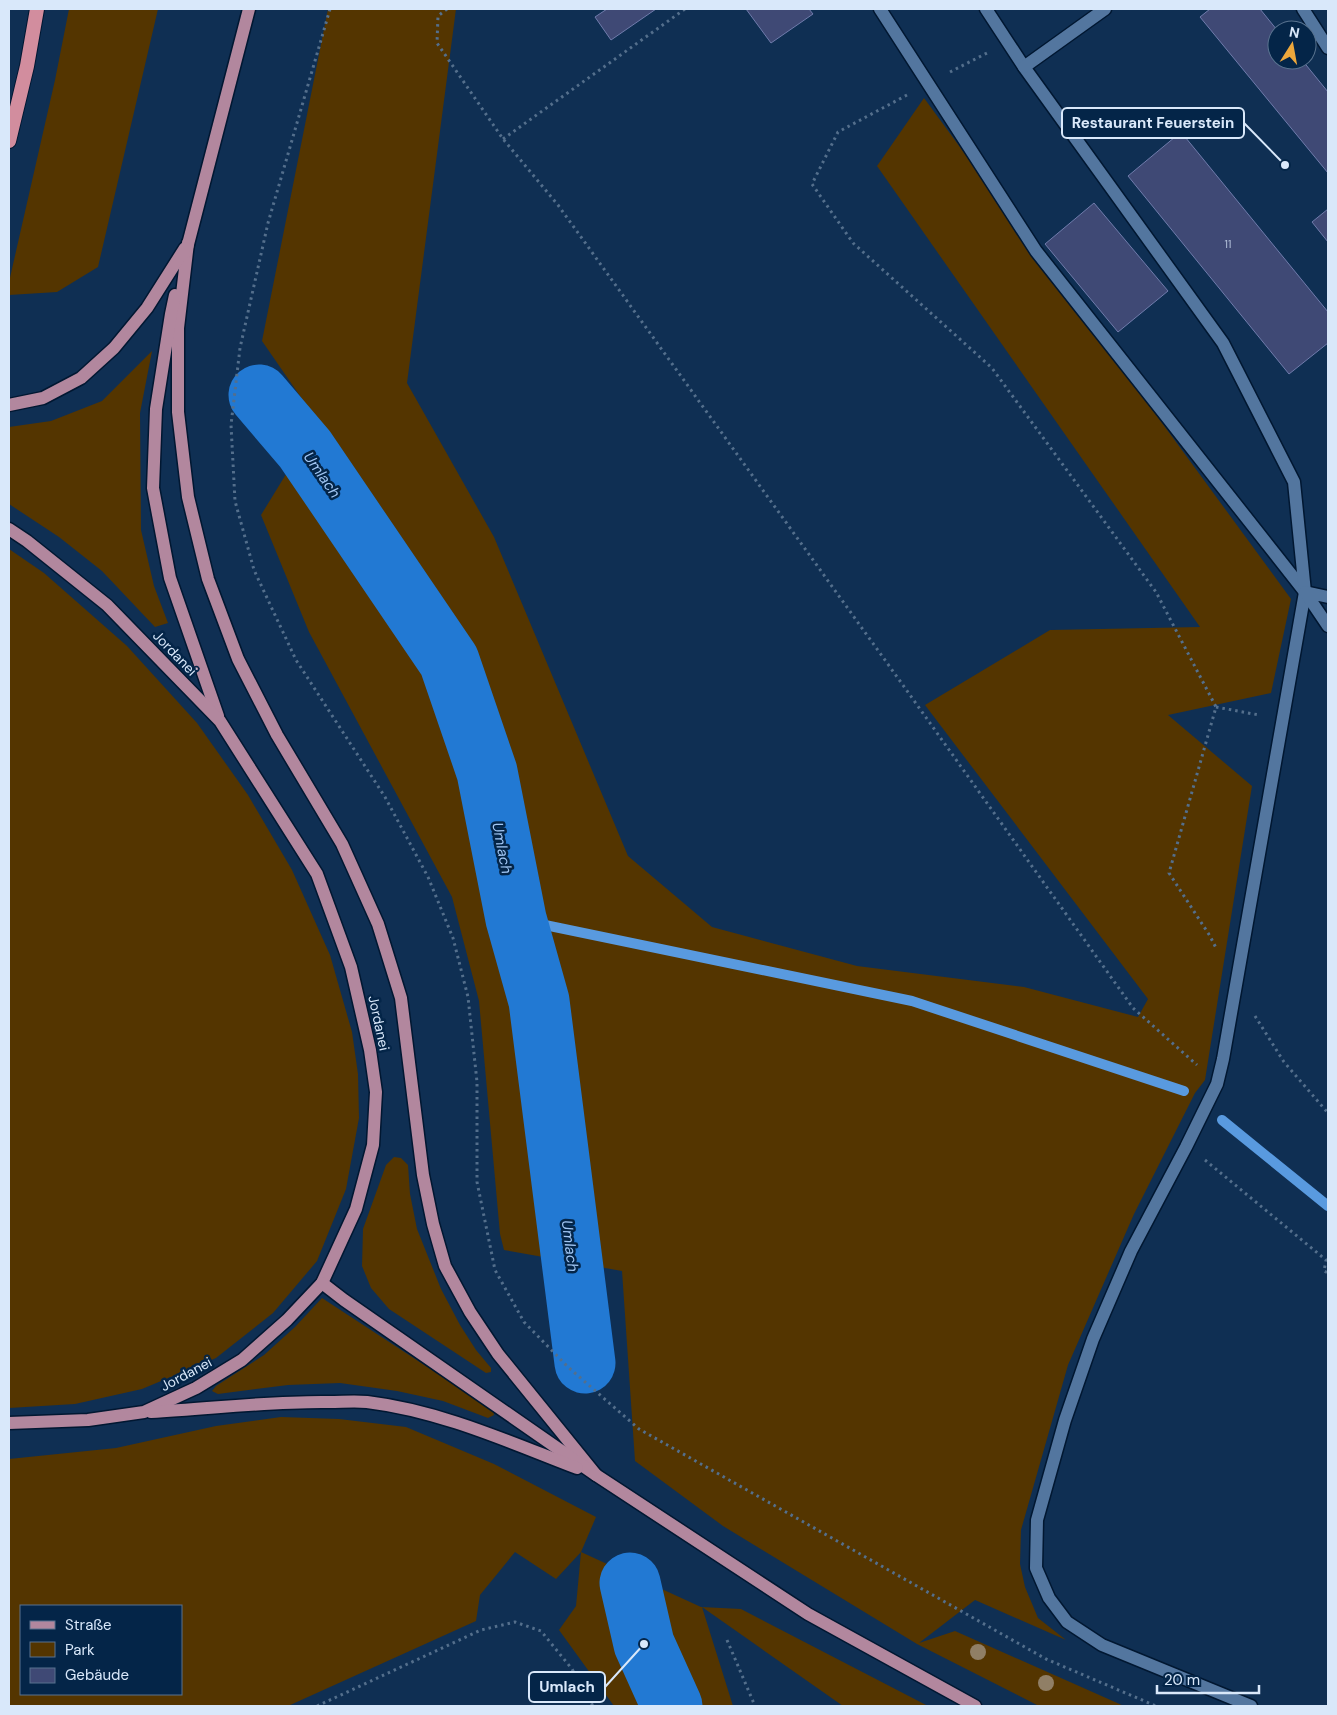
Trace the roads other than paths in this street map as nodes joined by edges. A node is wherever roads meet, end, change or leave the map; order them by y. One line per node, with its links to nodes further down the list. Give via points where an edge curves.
1 (37, 9): 9 (highway)
2 (249, 9): 10 (main road)
3 (880, 9): 13 (lane, via 1036,251)
4 (986, 9): 8 (lane)
5 (1105, 9): 8 (lane)
6 (1303, 9): 7 (lane)
7 (1328, 48)
8 (1024, 68): 13 (lane, via 1223,343 1294,482)
9 (9, 141)
10 (188, 243): 11 (main road, via 148,308 114,348 81,378 43,398); 16 (main road, via 171,314 156,409 153,488 170,578); 20 (main road, via 178,328 178,412 188,497 208,579 238,659 277,734 342,844 378,924 401,998 422,1175 445,1266 498,1354)
11 (9, 405)
12 (9, 529): 16 (main road, Jordanei, via 107,604)
13 (1305, 592): 14 (lane); 15 (lane); 22 (lane, via 1217,1084 1131,1251 1092,1339 1037,1520 1036,1568 1049,1598 1067,1622 1102,1645)
14 (1328, 598)
15 (1328, 626)
16 (220, 721): 17 (main road, Jordanei, via 317,874 351,966 370,1050 376,1092 373,1145 356,1209)
17 (322, 1282): 18 (main road, Jordanei, via 287,1320 242,1360 196,1388); 20 (main road)
18 (144, 1412): 19 (main road, Jordanei, via 88,1420); 20 (main road, via 294,1401 367,1402 437,1416)
19 (9, 1423)
20 (596, 1475): 21 (main road, via 808,1614)
21 (975, 1706)
22 (1251, 1706)

